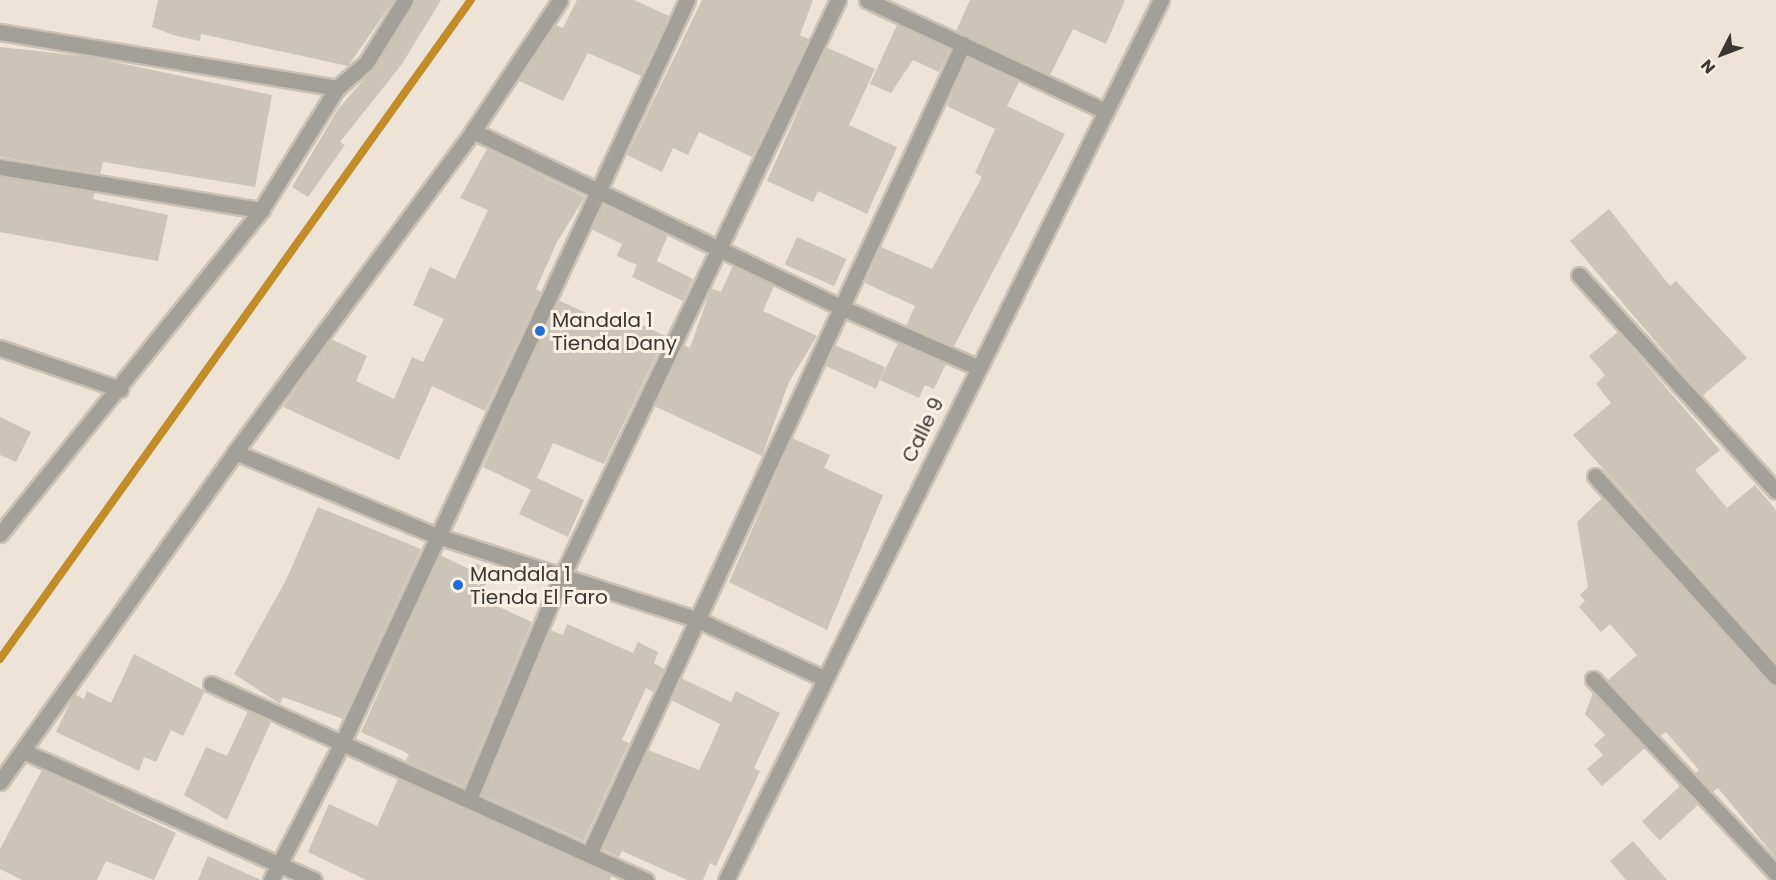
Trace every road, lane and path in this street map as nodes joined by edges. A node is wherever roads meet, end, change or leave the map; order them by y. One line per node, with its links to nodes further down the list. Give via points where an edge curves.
1 (405, 0): 9 (street, via 366,63)
2 (560, 0): 11 (street)
3 (687, 0): 13 (street)
4 (838, 0): 15 (street)
5 (867, 0): 8 (street)
6 (1158, 1): 10 (street, Calle 9)
7 (0, 32): 9 (street)
8 (963, 44): 10 (street); 17 (street)
9 (337, 88): 14 (street)
10 (1103, 110): 19 (street, Calle 9)
11 (473, 131): 13 (street); 21 (street)
12 (0, 167): 14 (street)
13 (601, 193): 15 (street); 25 (street)
14 (261, 210): 20 (street)
15 (721, 250): 17 (street); 26 (street)
16 (1579, 275): 23 (street)
17 (842, 308): 19 (street); 27 (street)
18 (0, 348): 20 (street)
19 (977, 367): 29 (street, Calle 9)
20 (120, 389): 24 (street)
21 (235, 452): 25 (street); 33 (street)
22 (1595, 476): 28 (street)
23 (1776, 491)
24 (0, 534)
25 (437, 536): 26 (street); 32 (street)
26 (562, 576): 27 (street); 35 (street)
27 (696, 619): 29 (street); 36 (street)
28 (1776, 677)
29 (825, 679): 42 (street, Calle 9)
30 (1593, 679): 38 (street)
31 (211, 684): 32 (street)
32 (343, 741): 35 (street); 37 (street)
33 (23, 751): 34 (street); 37 (street)
34 (0, 782)
35 (470, 797): 36 (street)
36 (590, 852): 41 (street)
37 (280, 863): 39 (street); 40 (street)
38 (1776, 873)
39 (271, 880)
40 (314, 880)
41 (646, 880)
42 (726, 880)

